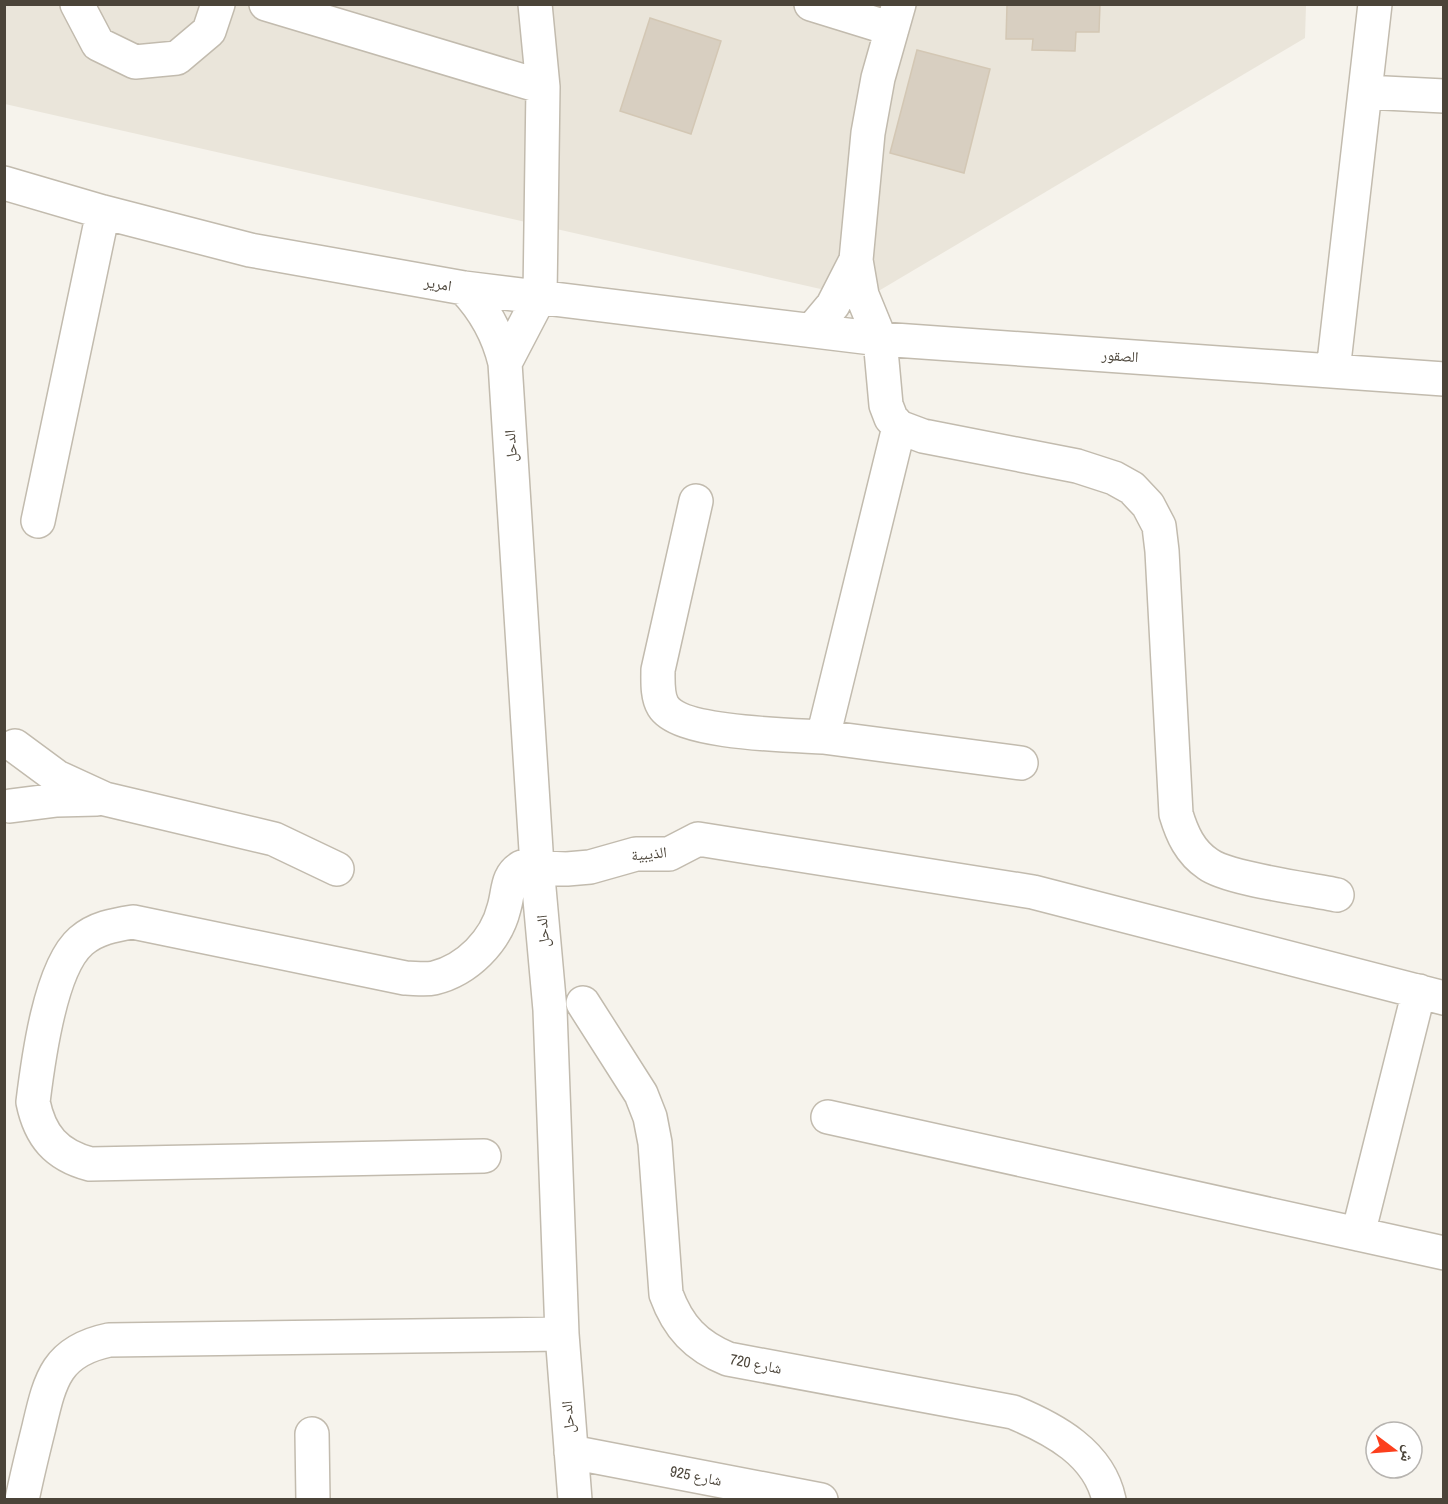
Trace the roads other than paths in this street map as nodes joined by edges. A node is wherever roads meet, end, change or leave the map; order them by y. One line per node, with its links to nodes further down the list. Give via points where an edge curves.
1 (77, 4): 2 (street, via 98,44 135,62 177,58 209,31)
2 (218, 4)
3 (266, 4): 8 (street)
4 (535, 4): 8 (street)
5 (811, 4): 7 (street)
6 (1375, 4): 9 (street)
7 (895, 17): 13 (street, via 868,133)
8 (543, 87): 15 (street)
9 (1365, 93): 10 (street); 19 (street)
10 (1443, 96)
11 (4, 183): 12 (street, امرير)
12 (103, 212): 14 (street, امرير, via 250,250); 23 (street)
13 (856, 260): 16 (street, via 833,304); 17 (street, via 862,295)
14 (464, 288): 15 (street, امرير); 18 (street, via 486,315)
15 (540, 296): 16 (street, امرير); 18 (street)
16 (812, 330): 17 (street, امرير)
17 (879, 339): 19 (street, الصقور); 21 (street, via 886,405)
18 (506, 363): 29 (street, الدحل)
19 (1334, 371): 20 (street, الصقور)
20 (1443, 379)
21 (899, 427): 24 (street); 31 (street, via 923,436 1098,472 1132,488 1159,526 1176,814 1181,831 1198,855 1220,871)
22 (696, 501): 24 (street, via 658,670 663,707 693,724 752,733)
23 (38, 521)
24 (823, 737): 26 (street)
25 (10, 740): 27 (street, via 57,777); 28 (street, via 21,760 22,776)
26 (1021, 762)
27 (105, 799): 28 (street, via 57,800); 30 (street, via 274,840)
28 (7, 808)
29 (537, 866): 32 (street, الذيبية, via 579,869 636,854 669,854 698,839 1033,892); 35 (street, via 522,867 512,875 501,918 480,951 461,966 431,978 405,978 133,921 105,926 82,940 64,962 35,1084 36,1120 44,1136 72,1159 90,1164); 38 (street, الدحل, via 550,1010)
30 (338, 869)
31 (1337, 895)
32 (1431, 994): 36 (street)
33 (583, 1003): 45 (street, شارع 720, via 636,1085 650,1117 666,1294 672,1312 695,1341 728,1359 1020,1415 1055,1432 1087,1457 1107,1487)
34 (828, 1118): 36 (street)
35 (484, 1156)
36 (1358, 1234): 37 (street)
37 (1443, 1253)
38 (562, 1334): 40 (street, الدحل); 41 (street, via 94,1343 67,1358 50,1382)
39 (312, 1434): 42 (street)
40 (571, 1452): 43 (street, الدحل); 44 (street, شارع 925)
41 (22, 1500)
42 (313, 1500)
43 (575, 1500)
44 (821, 1500)
45 (1109, 1500)

